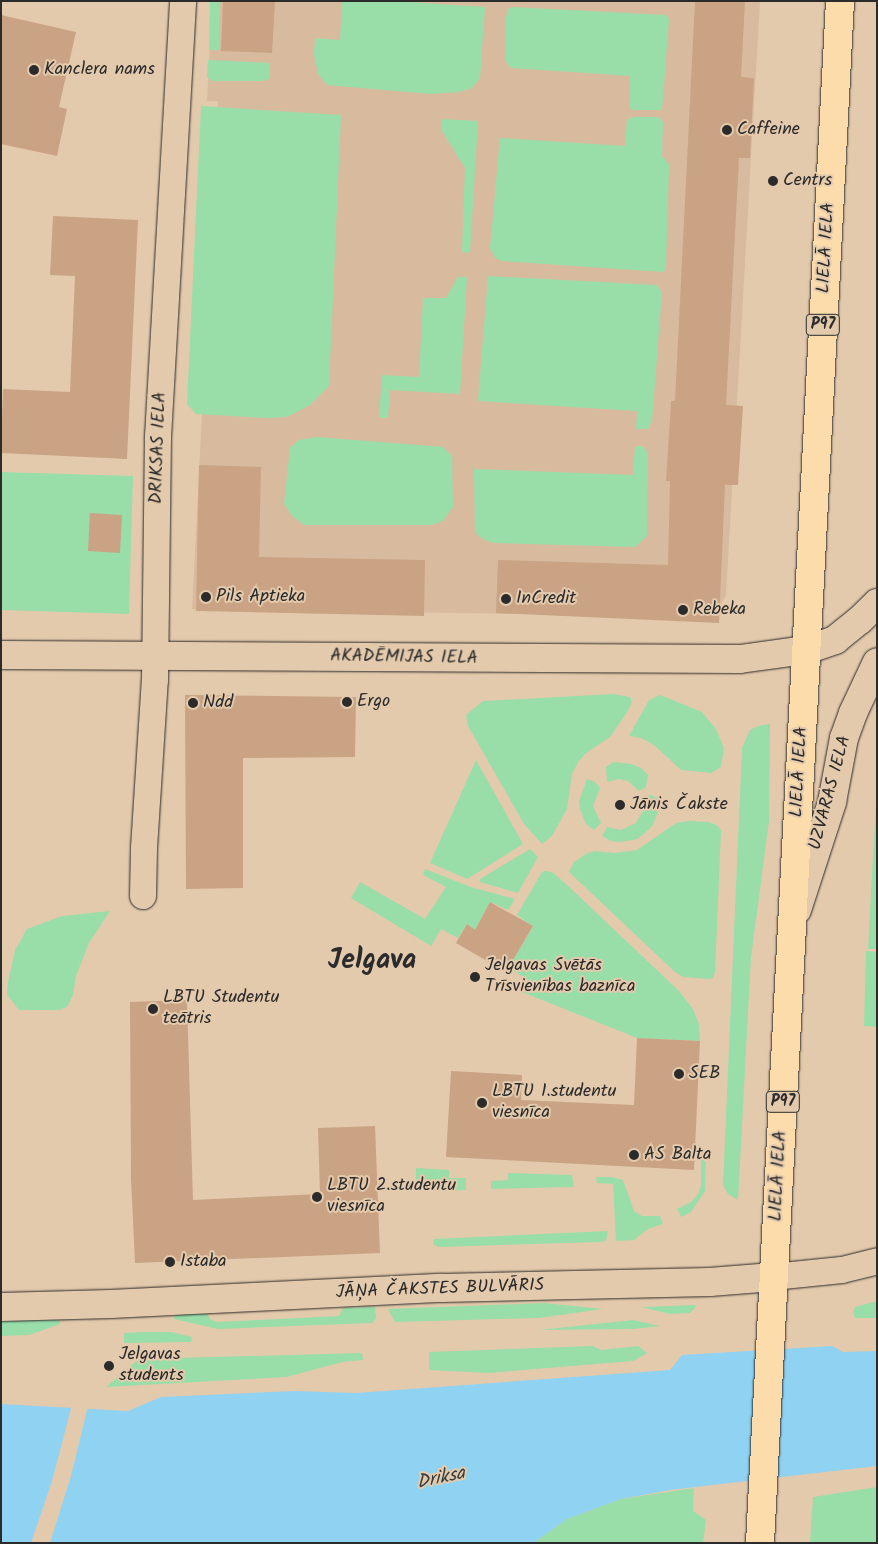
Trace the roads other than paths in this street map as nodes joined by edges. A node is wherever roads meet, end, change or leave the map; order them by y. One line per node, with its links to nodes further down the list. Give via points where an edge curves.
1 (183, 1): 6 (street, DRIKSAS IELA, via 158,437)
2 (840, 1): 4 (main road, LIELĀ IELA / P97)
3 (877, 602): 4 (main road, via 835,640)
4 (806, 650): 6 (main road, AKADĒMIJAS IELA, via 723,660); 9 (main road, LIELĀ IELA / P97)
5 (1, 655): 6 (main road, AKADĒMIJAS IELA)
6 (155, 655): 8 (street, DRIKSAS IELA)
7 (877, 662): 9 (main road, UZVARAS IELA, via 844,738 832,802)
8 (143, 896)
9 (792, 926): 11 (main road, LIELĀ IELA / P97)
10 (877, 1261): 11 (street, JĀŅA ČAKSTES BULVĀRIS, via 842,1270)
11 (773, 1277): 12 (main road, JĀŅA ČAKSTES BULVĀRIS, via 710,1282 442,1288); 13 (main road, LIELĀ IELA / P97)
12 (1, 1307)
13 (760, 1543)

